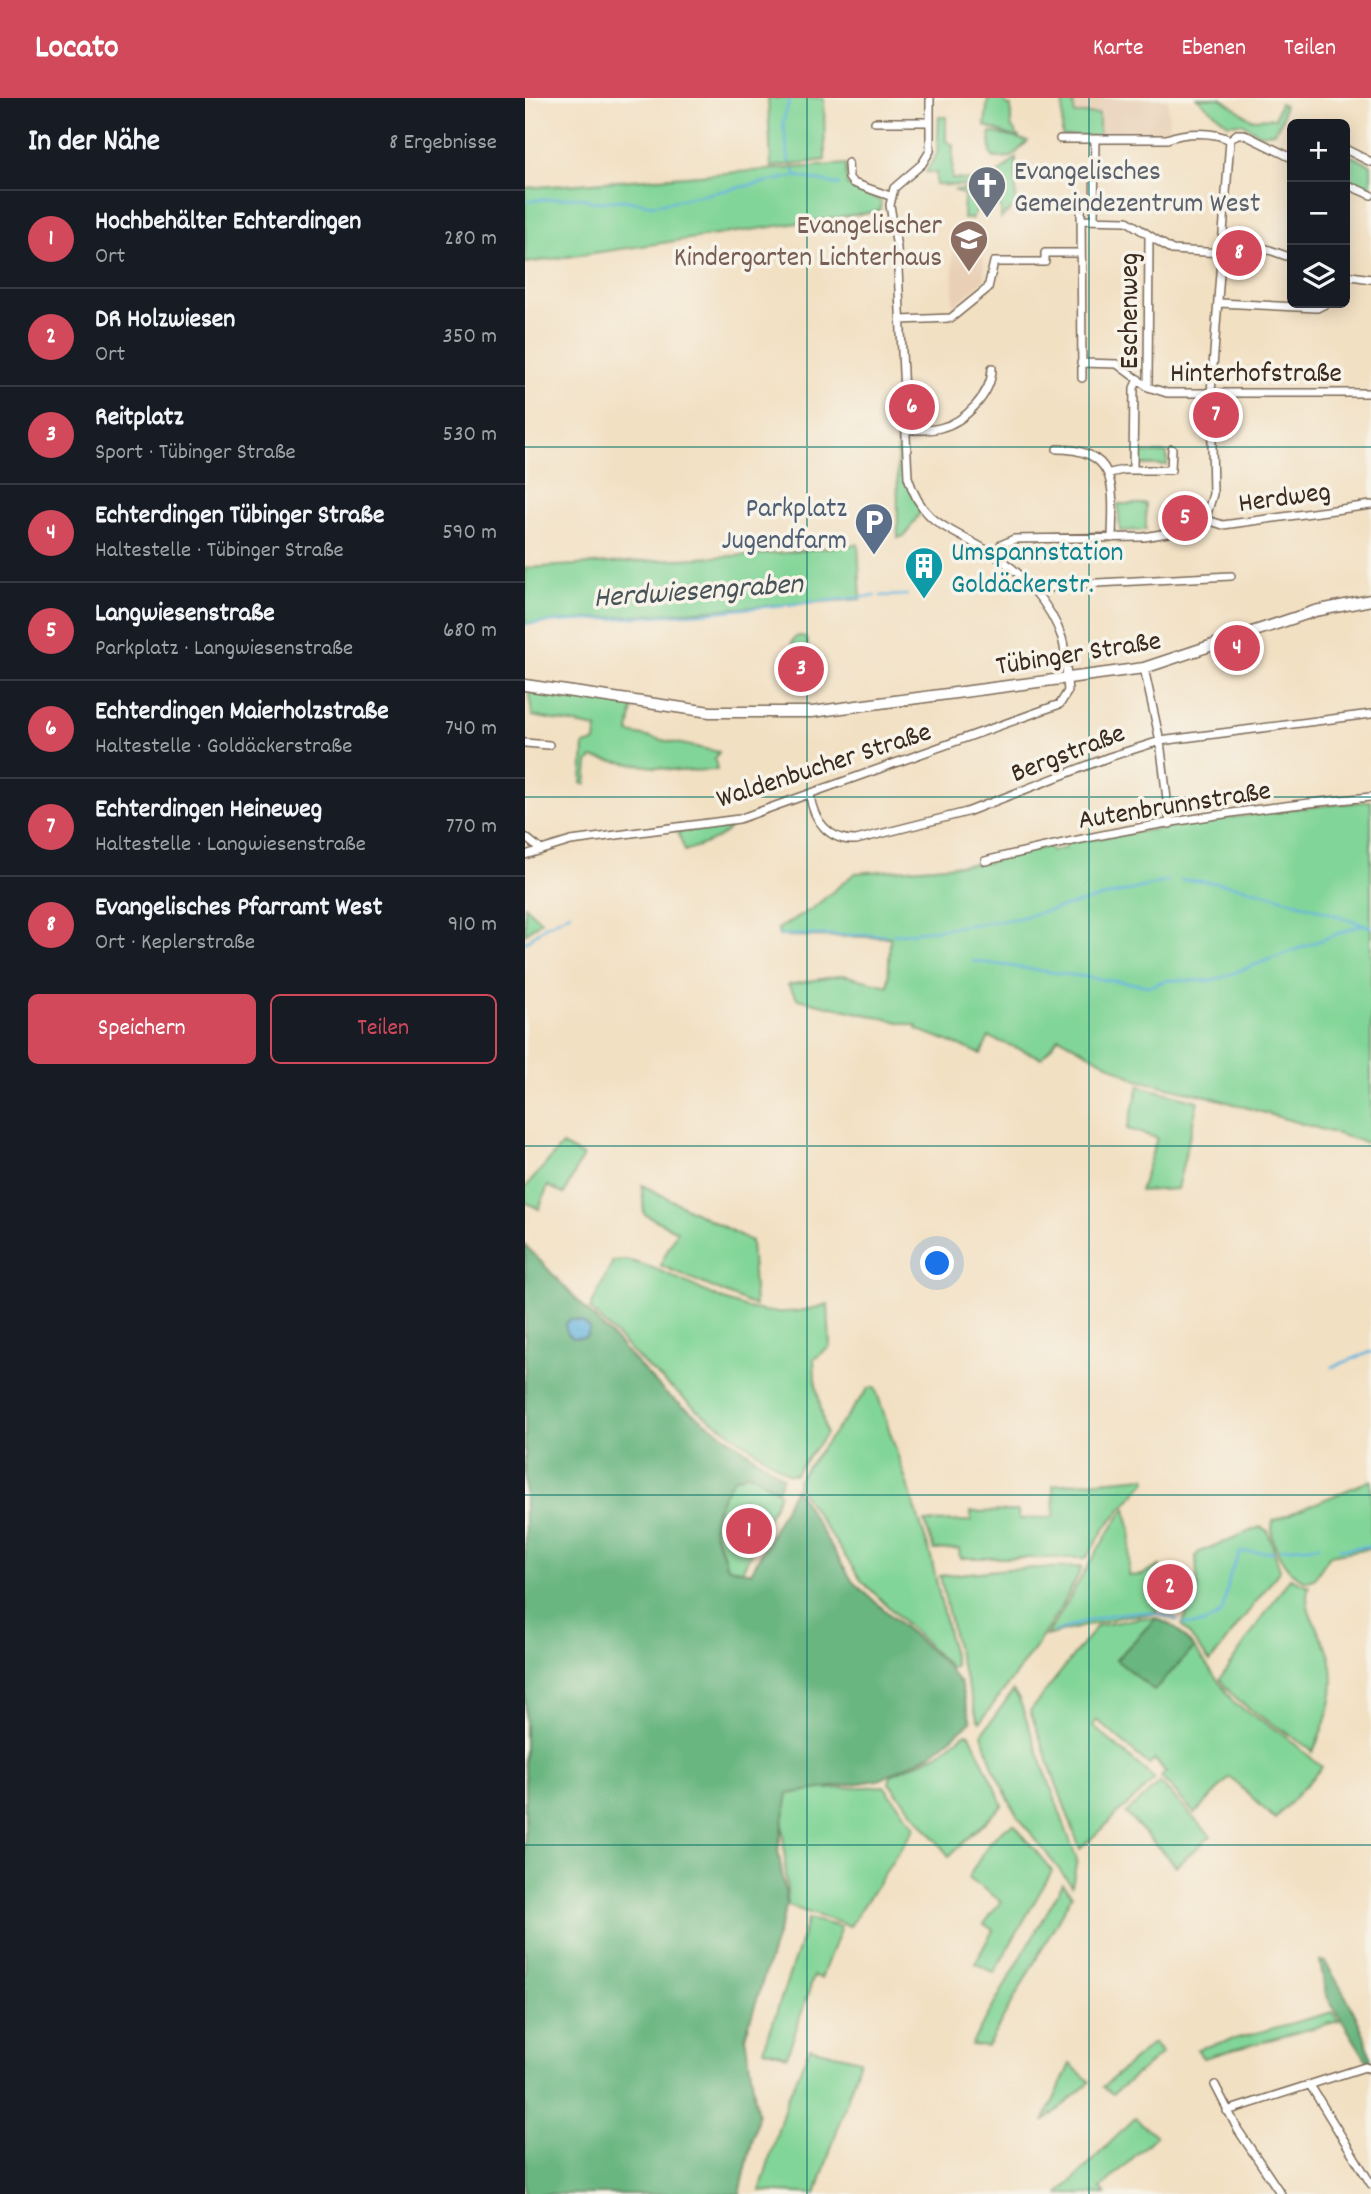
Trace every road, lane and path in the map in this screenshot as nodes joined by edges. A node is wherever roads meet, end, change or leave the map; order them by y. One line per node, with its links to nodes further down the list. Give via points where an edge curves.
1 (930, 98): 3 (street)
2 (875, 122): 3 (street)
3 (930, 122): 13 (street, via 926,159)
4 (1232, 138): 6 (street, via 1188,134 1167,139); 8 (street, via 1248,136); 17 (street)
5 (1060, 139): 6 (street)
6 (1095, 139): 16 (street)
7 (1350, 152): 9 (street)
8 (1287, 156)
9 (1371, 162)
10 (848, 163): 13 (street, via 853,183)
11 (1350, 186): 12 (street)
12 (1371, 195)
13 (890, 196): 26 (street)
14 (1081, 202): 15 (street)
15 (1081, 220): 16 (street); 19 (street)
16 (1094, 220): 18 (street, via 1127,221)
17 (1224, 234): 20 (street); 21 (street)
18 (1149, 236): 20 (street, via 1172,250); 31 (street, Eschenweg)
19 (1081, 253): 26 (street, via 1045,253 1045,262 994,262 988,288 951,317); 27 (street)
20 (1222, 253): 24 (street)
21 (1287, 256)
22 (1350, 276): 23 (street)
23 (1371, 279)
24 (1219, 303): 25 (street); 32 (street)
25 (1287, 306)
26 (901, 320): 34 (street)
27 (1081, 363): 29 (street); 30 (street, Hinterhofstraße, via 1117,364)
28 (992, 368): 34 (street, via 985,396 948,425)
29 (1082, 378)
30 (1138, 379): 31 (street, Hinterhofstraße); 37 (street, via 1134,388)
31 (1148, 387): 32 (street, Hinterhofstraße, via 1167,393)
32 (1211, 393): 33 (street, Hinterhofstraße); 40 (street, via 1213,494)
33 (1371, 393)
34 (906, 430): 42 (street, via 908,477 925,512 943,528)
35 (1057, 449): 38 (street, via 1085,452)
36 (1172, 449): 37 (street, via 1171,470)
37 (1133, 470): 38 (street)
38 (1110, 473): 41 (street)
39 (1371, 505): 40 (street, Herdweg, via 1223,525)
40 (1204, 519): 41 (street, via 1184,531)
41 (1112, 538): 42 (street, via 1014,539)
42 (994, 554): 44 (street)
43 (1231, 576): 44 (street, via 1059,585)
44 (1036, 593): 47 (street, via 1062,638)
45 (1371, 600): 46 (main road, Tübinger Straße, via 1315,611)
46 (1145, 668): 47 (main road, Tübinger Straße); 50 (street)
47 (1066, 679): 48 (main road, Tübinger Straße, via 771,714 710,712); 53 (street, Waldenbucher Straße, via 1067,695 1060,704)
48 (525, 685)
49 (1371, 714): 50 (street, Bergstraße)
50 (1160, 741): 53 (street, Bergstraße, via 967,812 856,840 844,841 828,832 812,809); 55 (street)
51 (525, 743): 52 (street)
52 (549, 745)
53 (810, 794): 57 (street, Waldenbucher Straße, via 739,818)
54 (1371, 797): 55 (street, Autenbrunnstraße)
55 (1170, 824): 59 (street, Autenbrunnstraße, via 1051,844)
56 (525, 837): 57 (street)
57 (540, 849): 58 (street, Waldenbucher Straße)
58 (525, 855)
59 (985, 861)
60 (1370, 2068): 62 (street)
61 (1215, 2085): 63 (street)
62 (1310, 2085): 63 (street); 64 (street)
63 (1227, 2111): 65 (street)
64 (1371, 2184)
65 (1281, 2194)

